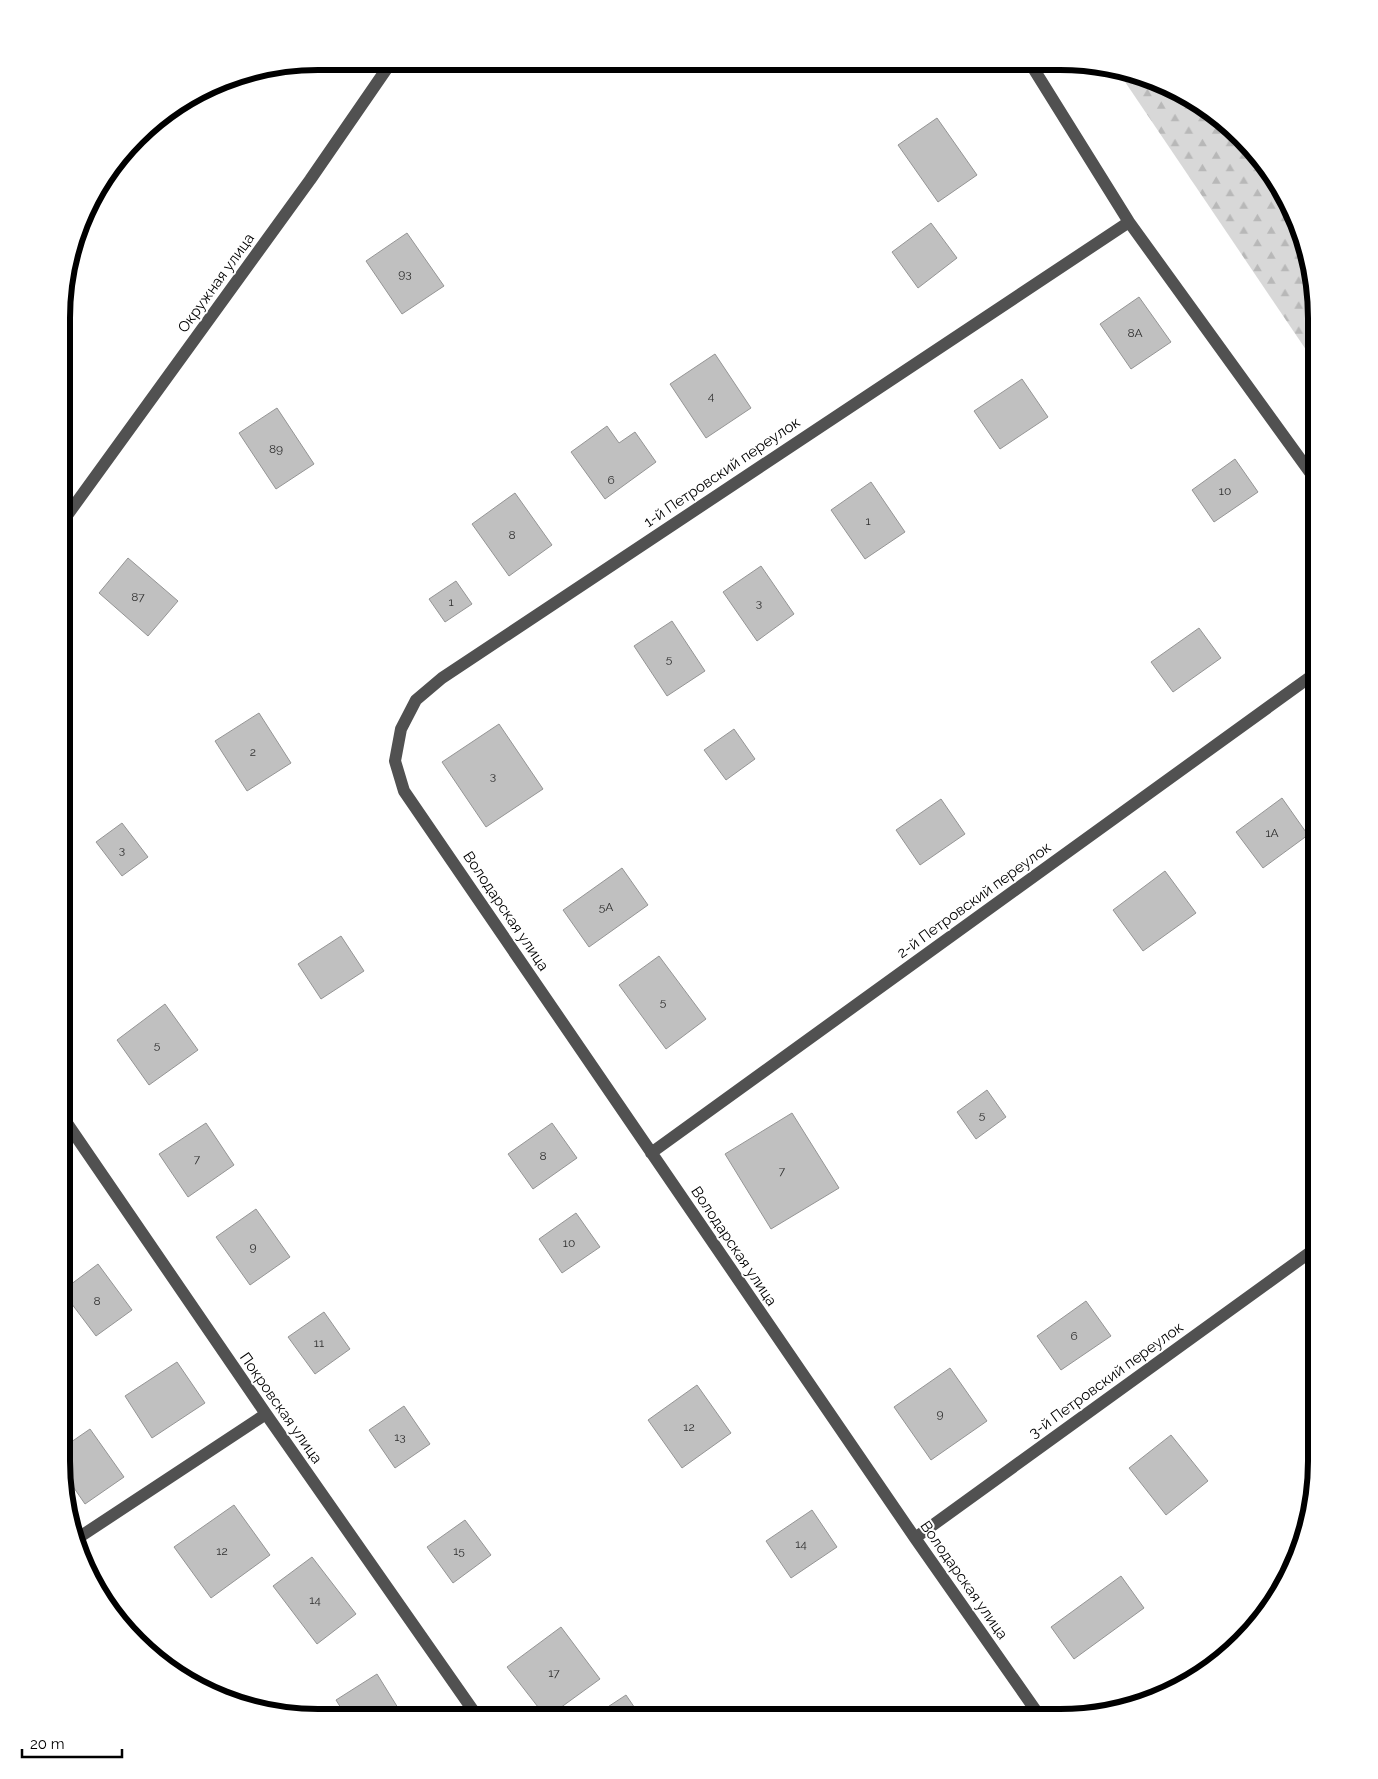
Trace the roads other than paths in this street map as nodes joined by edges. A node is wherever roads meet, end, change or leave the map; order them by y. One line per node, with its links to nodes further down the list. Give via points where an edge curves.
1 (386, 70): 5 (street, Окружная улица)
2 (1034, 70): 3 (street)
3 (1129, 222): 4 (street); 7 (street, 1-й Петровский переулок, via 442,678 416,700 401,730 395,761)
4 (1308, 470)
5 (70, 511)
6 (1308, 678): 9 (street, 2-й Петровский переулок)
7 (404, 791): 9 (street, Володарская улица)
8 (70, 1128): 11 (street, Покровская улица)
9 (651, 1153): 13 (street, Володарская улица)
10 (1308, 1254): 13 (street, 3-й Петровский переулок)
11 (266, 1414): 12 (street); 14 (street, Покровская улица)
12 (81, 1536)
13 (914, 1538): 15 (street, Володарская улица)
14 (472, 1709)
15 (1034, 1709)

